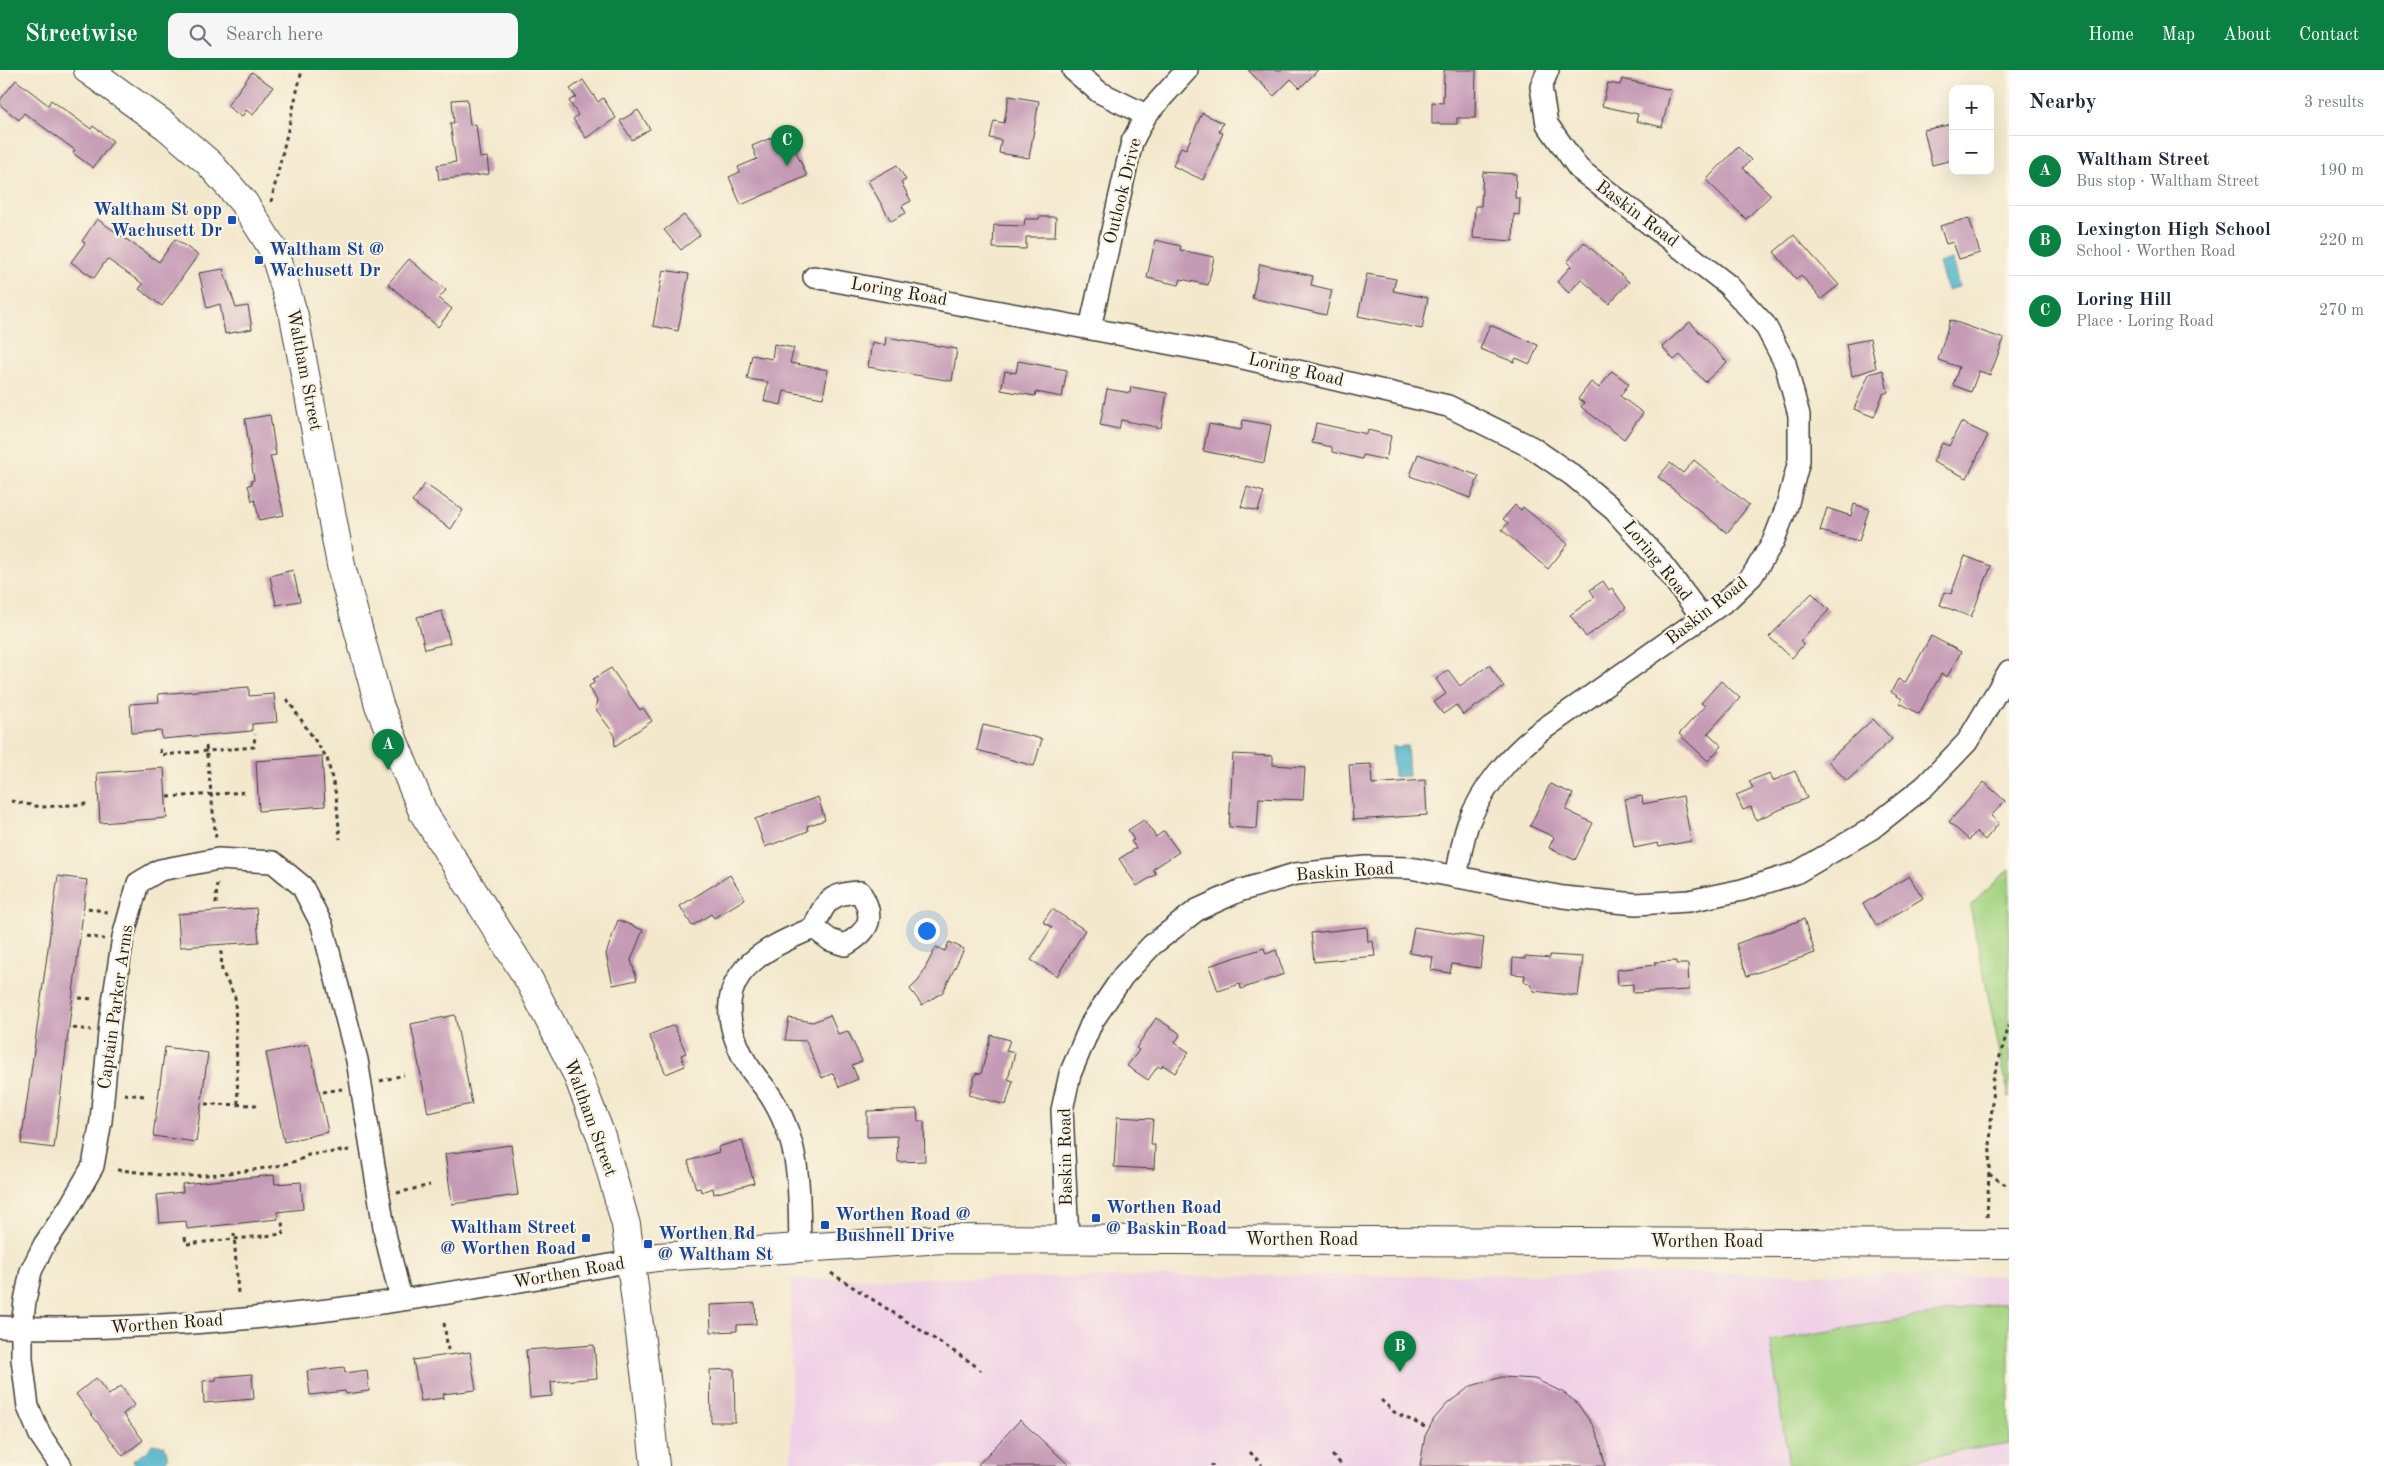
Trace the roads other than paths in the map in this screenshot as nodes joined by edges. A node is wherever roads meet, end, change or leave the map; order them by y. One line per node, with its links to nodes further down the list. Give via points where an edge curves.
1 (88, 70): 15 (main road, Waltham Street, via 166,126 209,163 233,189 264,232 280,268 294,316 342,570 379,705 422,812 529,980 577,1074 601,1136 626,1225)
2 (1074, 70): 5 (street, via 1099,92)
3 (1187, 70): 5 (street, Outlook Drive)
4 (1548, 70): 8 (street, Baskin Road, via 1541,87 1547,124 1579,169 1728,285 1765,325 1785,363 1799,415 1799,461 1786,506 1773,542 1752,576 1727,600)
5 (1146, 115): 7 (street, Outlook Drive, via 1132,142)
6 (814, 277): 7 (street, Loring Road)
7 (1090, 328): 8 (street, Loring Road, via 1230,355 1438,403 1456,410 1531,447 1608,505 1659,560)
8 (1702, 617): 10 (street, Baskin Road, via 1538,732 1514,753 1490,781 1468,824)
9 (2009, 671): 10 (street, Baskin Road, via 1967,742 1925,786 1870,830 1796,873 1695,900 1636,904 1563,897)
10 (1456, 877): 12 (street, Baskin Road, via 1410,868 1366,867 1295,874 1239,891 1197,910 1152,945 1123,976 1098,1013 1070,1074 1062,1110)
11 (814, 928): 14 (street, via 792,936 756,958 736,979 728,1005 732,1030 745,1060 773,1100 789,1135 797,1177)
12 (1068, 1240): 13 (main road, Worthen Road); 14 (main road, Worthen Road, via 944,1239)
13 (2009, 1244)
14 (800, 1248): 15 (main road, Worthen Road)
15 (632, 1261): 16 (street, Worthen Road, via 516,1283); 20 (main road, Waltham Street)
16 (401, 1299): 18 (street, Worthen Road, via 202,1322 96,1329); 18 (street, Captain Parker Arms, via 385,1234 357,1060 322,925 302,886 273,862 218,859 160,870 138,883 123,937 93,1166 31,1271)
17 (0, 1327): 18 (street, Worthen Road)
18 (22, 1327): 19 (street, Captain Parker Arms, via 28,1406 40,1435)
19 (61, 1466)
20 (655, 1466)

